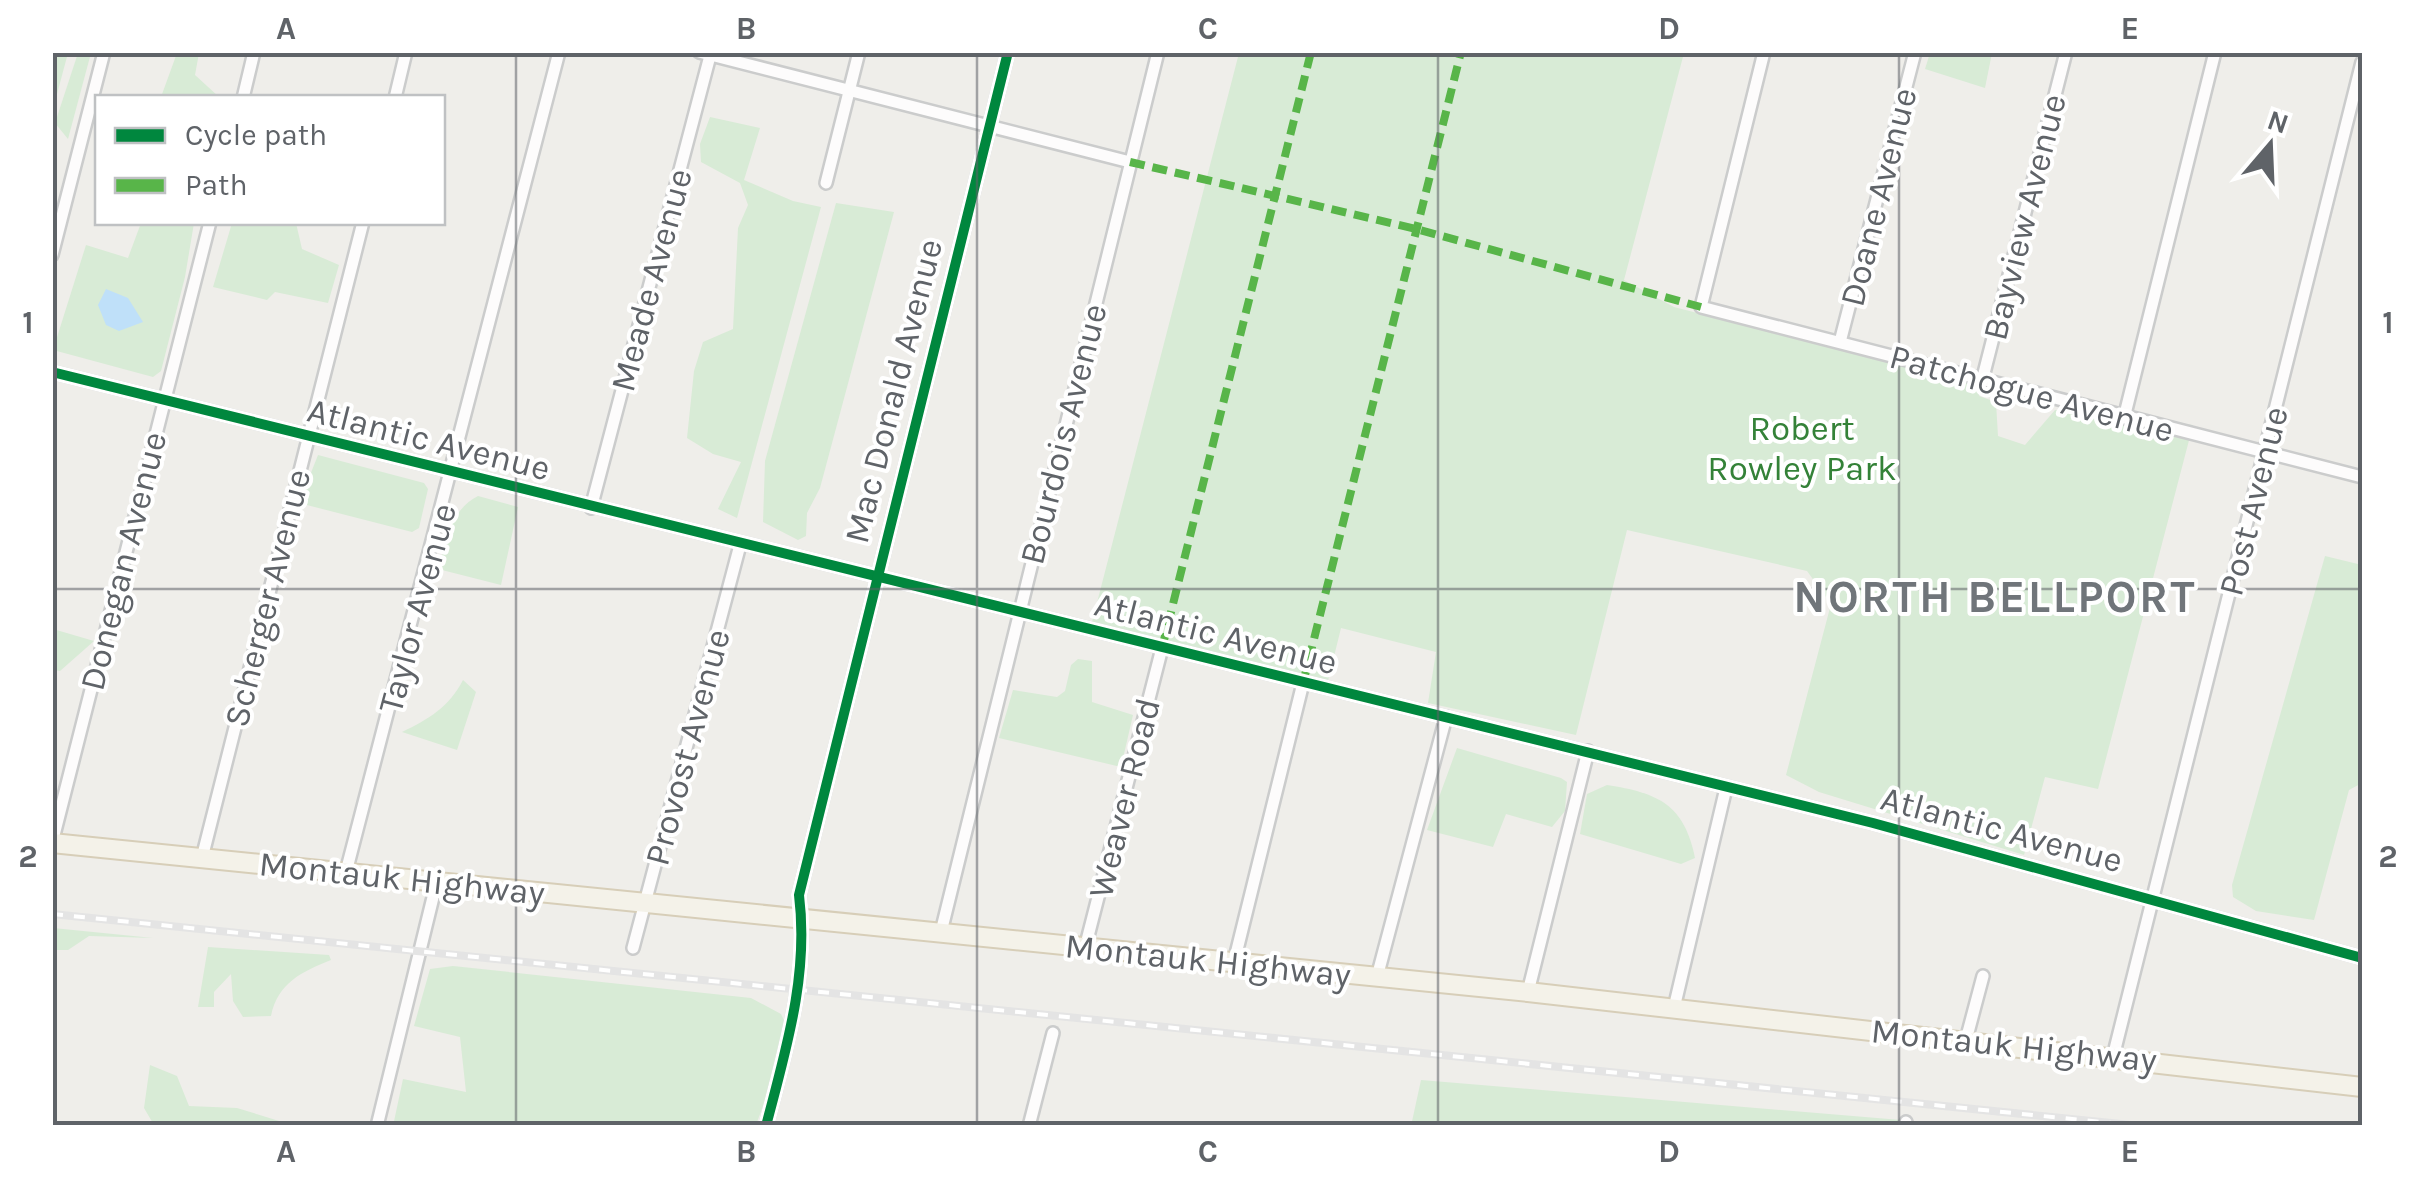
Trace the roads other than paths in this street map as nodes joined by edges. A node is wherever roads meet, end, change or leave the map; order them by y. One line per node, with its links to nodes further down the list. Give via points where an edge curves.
1 (104, 52): 22 (street)
2 (254, 52): 15 (street)
3 (406, 52): 16 (street)
4 (559, 52): 30 (street, Taylor Avenue)
5 (859, 52): 14 (street)
6 (1008, 52): 17 (street, Mac Donald Avenue)
7 (1158, 52): 18 (street, Bourdois Avenue)
8 (1764, 52): 23 (street, Patchogue Avenue, via 1701,307)
9 (1915, 52): 23 (street, Doane Avenue)
10 (2066, 52): 25 (street, Bayview Avenue)
11 (2216, 52): 27 (street)
12 (707, 54): 14 (street); 32 (street, Meade Avenue)
13 (2362, 62): 29 (street, Post Avenue)
14 (850, 91): 17 (street); 19 (street)
15 (244, 95)
16 (395, 95)
17 (989, 125): 18 (street); 34 (street, Mac Donald Avenue)
18 (1130, 162): 35 (street, Bourdois Avenue)
19 (826, 183)
20 (209, 225): 26 (street, Donegan Avenue)
21 (362, 225): 28 (street, Scherger Avenue)
22 (52, 255)
23 (1840, 342): 25 (street, Patchogue Avenue)
24 (52, 372): 26 (street, Atlantic Avenue)
25 (1982, 381): 27 (street, Patchogue Avenue)
26 (164, 400): 28 (street, Atlantic Avenue); 41 (street, Donegan Avenue)
27 (2124, 418): 29 (street, Patchogue Avenue)
28 (308, 437): 30 (street, Atlantic Avenue); 42 (street, Scherger Avenue)
29 (2266, 452): 31 (street, Patchogue Avenue); 45 (street, Post Avenue)
30 (453, 473): 32 (street, Atlantic Avenue); 43 (street, Taylor Avenue)
31 (2362, 477)
32 (591, 508): 33 (street, Atlantic Avenue)
33 (740, 545): 34 (street, Atlantic Avenue); 46 (street, Provost Avenue)
34 (874, 578): 35 (street, Atlantic Avenue); 47 (street, Mac Donald Avenue, via 799,895)
35 (1020, 612): 36 (street, Atlantic Avenue); 48 (street, Bourdois Avenue)
36 (1162, 648): 37 (street, Atlantic Avenue); 50 (street, Weaver Road)
37 (1302, 683): 38 (street, Atlantic Avenue); 52 (street)
38 (1446, 717): 39 (street, Atlantic Avenue); 54 (street)
39 (1588, 751): 40 (street, Atlantic Avenue); 55 (street)
40 (1726, 788): 45 (street, Atlantic Avenue); 56 (street)
41 (52, 842): 42 (main road, Montauk Highway)
42 (202, 858): 43 (main road, Montauk Highway)
43 (346, 872): 44 (main road, Montauk Highway)
44 (437, 881): 46 (main road, Montauk Highway); 61 (street)
45 (2151, 898): 51 (street, Atlantic Avenue); 59 (street, Post Avenue)
46 (645, 903): 47 (main road, Montauk Highway); 49 (street, Provost Avenue)
47 (802, 918): 48 (main road, Montauk Highway); 62 (street, Mac Donald Avenue, via 796,1002)
48 (941, 932): 50 (main road, Montauk Highway)
49 (633, 948)
50 (1085, 948): 52 (main road, Montauk Highway)
51 (2362, 958)
52 (1234, 962): 54 (main road, Montauk Highway)
53 (1982, 976): 58 (street)
54 (1377, 977): 55 (main road, Montauk Highway)
55 (1528, 992): 56 (main road, Montauk Highway)
56 (1674, 1008): 58 (main road, Montauk Highway)
57 (1053, 1032): 63 (street)
58 (1966, 1040): 59 (main road, Montauk Highway)
59 (2113, 1056): 60 (main road, Montauk Highway)
60 (2362, 1086)
61 (377, 1126)
62 (766, 1126)
63 (1029, 1126)

